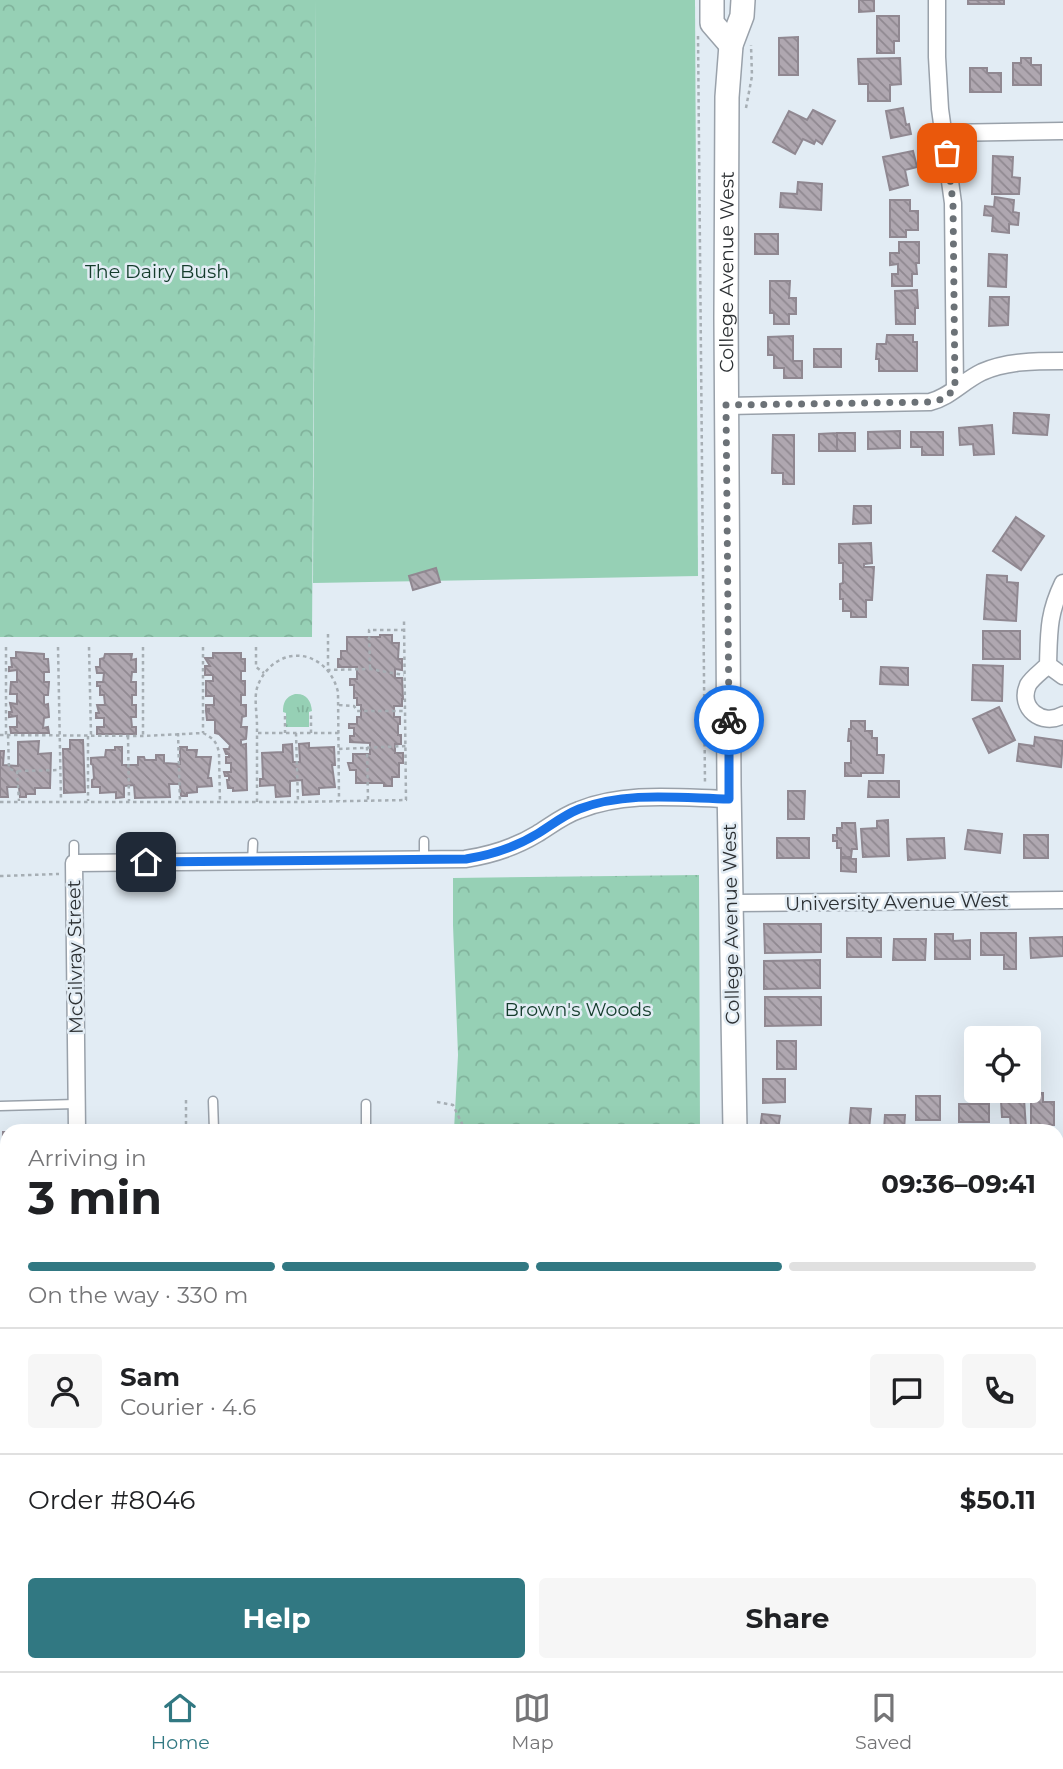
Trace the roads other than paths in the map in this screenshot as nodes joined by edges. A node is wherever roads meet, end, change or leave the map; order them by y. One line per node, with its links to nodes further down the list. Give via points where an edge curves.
1 (712, 0): 4 (main road, via 712,23)
2 (743, 0): 4 (main road, College Avenue West, via 743,16)
3 (937, 0): 6 (street, via 938,91)
4 (731, 45): 9 (main road, College Avenue West)
5 (1063, 131): 6 (street)
6 (944, 133): 8 (street, via 953,203)
7 (1063, 361): 8 (street, via 1007,365 984,371)
8 (955, 389): 9 (street, via 930,402)
9 (726, 405): 14 (main road, College Avenue West)
10 (1063, 583): 11 (street, via 1050,620)
11 (1048, 665): 12 (street); 13 (street, via 1028,684 1026,697 1036,716 1045,720)
12 (1063, 676)
13 (1063, 715)
14 (729, 799): 18 (street, McGilvray Street, via 611,800 574,811 501,851 466,859); 22 (main road, College Avenue West)
15 (424, 841): 18 (lane)
16 (253, 843): 19 (lane)
17 (74, 845): 20 (lane)
18 (424, 860): 19 (street, McGilvray Street)
19 (252, 862): 20 (street, McGilvray Street)
20 (69, 869): 24 (street, McGilvray Street)
21 (1063, 900): 22 (street, University Avenue West)
22 (732, 903): 30 (main road, College Avenue West)
23 (214, 1101): 28 (lane)
24 (76, 1104): 26 (lane); 27 (street, McGilvray Street)
25 (366, 1104): 29 (lane)
26 (0, 1106)
27 (77, 1124)
28 (214, 1124)
29 (366, 1124)
30 (735, 1124)

